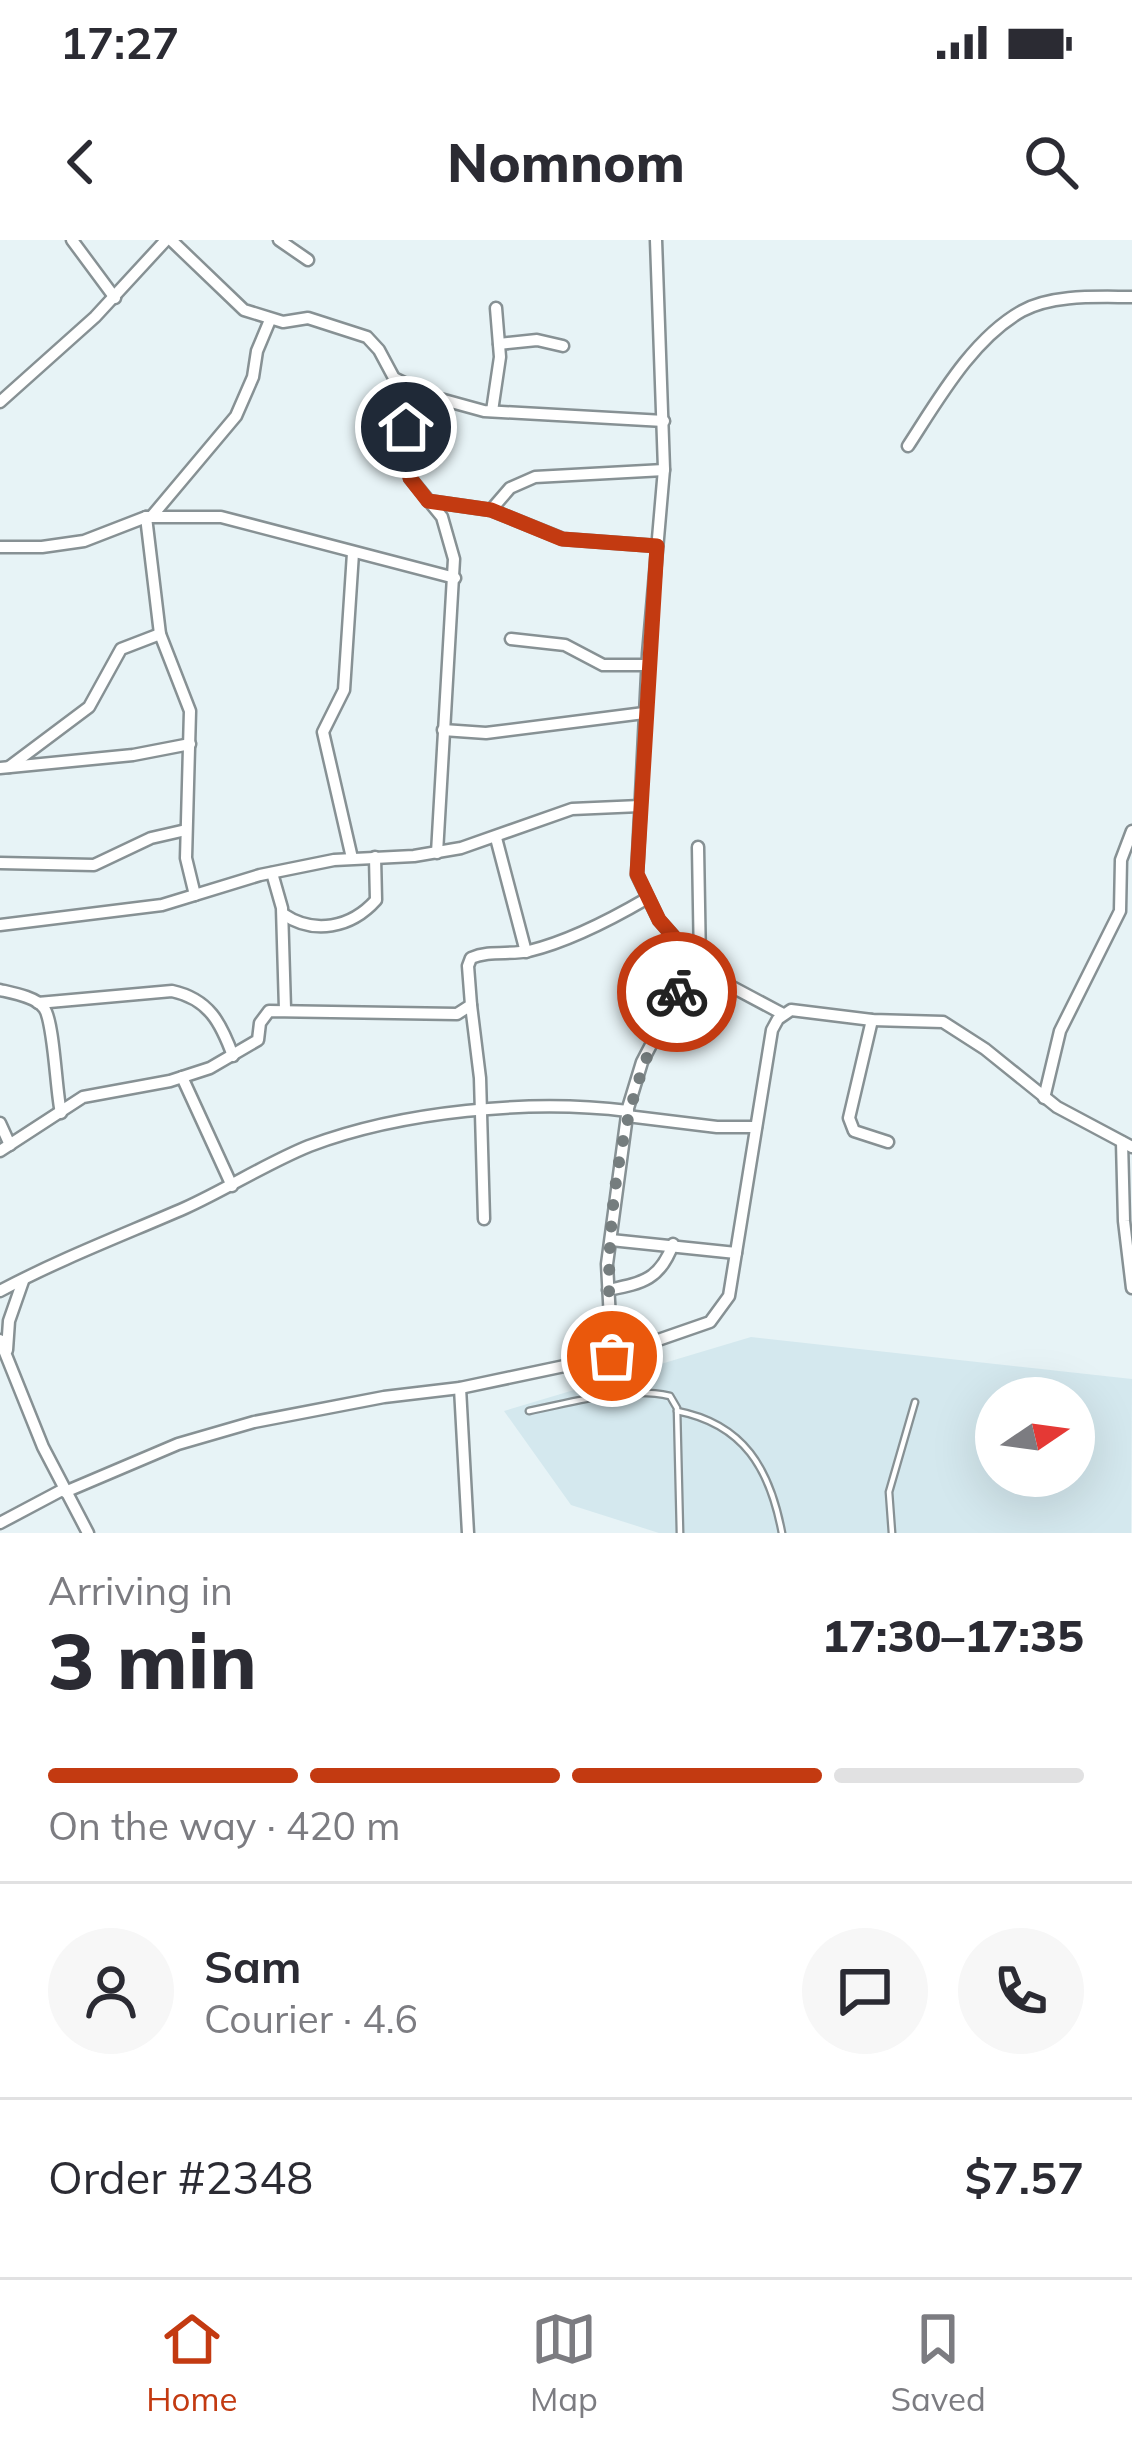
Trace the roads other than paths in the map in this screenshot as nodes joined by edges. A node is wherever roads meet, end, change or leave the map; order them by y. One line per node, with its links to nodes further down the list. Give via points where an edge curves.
1 (72, 240): 7 (street)
2 (168, 240): 7 (street); 9 (street, via 244,310)
3 (279, 240): 5 (street)
4 (656, 240): 15 (street)
5 (308, 260)
6 (1132, 297): 16 (street, via 1023,310 965,364)
7 (115, 298): 13 (street)
8 (496, 308): 10 (street)
9 (269, 320): 12 (street, via 308,318 367,337); 20 (street, via 236,416)
10 (499, 344): 11 (street); 14 (street)
11 (563, 346)
12 (394, 378): 14 (street, via 433,398); 18 (street, via 410,478)
13 (0, 402)
14 (492, 411): 15 (street)
15 (664, 421): 17 (street)
16 (908, 446)
17 (664, 470): 19 (street, via 535,477 510,488); 21 (street)
18 (428, 501): 19 (street); 24 (street, via 452,540)
19 (491, 510): 21 (street, via 562,539)
20 (149, 516): 22 (street, via 84,541); 23 (street, via 221,517); 25 (street)
21 (657, 546): 27 (street)
22 (0, 547)
23 (352, 553): 24 (street); 39 (street, via 344,690 323,732)
24 (455, 578): 29 (street)
25 (160, 634): 30 (street, via 190,711); 31 (street, via 122,649 88,707)
26 (511, 638): 27 (street, via 565,645 603,665)
27 (647, 664): 28 (street)
28 (644, 713): 29 (street, via 505,731); 32 (street)
29 (443, 730): 37 (street)
30 (190, 744): 31 (street); 33 (street)
31 (5, 768)
32 (640, 806): 35 (street, via 572,809); 43 (street, via 637,874)
33 (186, 830): 40 (street, via 94,865); 42 (street)
34 (1132, 831): 56 (street, via 1121,860 1120,911 1060,1031)
35 (496, 838): 37 (street); 46 (street)
36 (698, 847): 47 (street)
37 (437, 853): 38 (street)
38 (375, 857): 39 (street); 44 (street, via 376,900 365,913 309,928)
39 (352, 858): 41 (street)
40 (0, 863)
41 (272, 872): 42 (street); 44 (street)
42 (195, 895): 45 (street)
43 (646, 899): 46 (street); 47 (street)
44 (283, 914): 51 (street)
45 (0, 925)
46 (526, 952): 50 (street, via 471,958)
47 (698, 964): 52 (street); 59 (street, via 642,1062)
48 (0, 990): 49 (street)
49 (38, 1003): 54 (street, via 192,995 222,1026); 58 (street, via 51,1024)
50 (471, 1005): 51 (street, via 457,1014); 57 (street)
51 (286, 1009): 54 (street, via 264,1014 258,1040)
52 (783, 1014): 53 (street); 61 (street, via 772,1030)
53 (872, 1020): 56 (street, via 943,1022); 62 (street, via 849,1118 854,1131)
54 (233, 1056): 55 (street)
55 (182, 1077): 58 (street, via 83,1097); 65 (street)
56 (1044, 1098): 63 (street)
57 (479, 1111): 59 (street, via 596,1107); 65 (street, via 341,1135); 66 (street)
58 (61, 1113): 64 (street)
59 (628, 1114): 61 (street); 67 (street)
60 (0, 1123): 64 (street)
61 (756, 1126): 69 (street)
62 (888, 1142)
63 (1127, 1145): 71 (street)
64 (5, 1148)
65 (232, 1186): 70 (street)
66 (484, 1219)
67 (611, 1240): 68 (street); 72 (street)
68 (673, 1244): 69 (street); 72 (street, via 649,1281)
69 (736, 1252): 76 (street, via 729,1296 710,1322)
70 (24, 1278): 73 (street); 75 (street)
71 (1132, 1288)
72 (608, 1290): 76 (street)
73 (0, 1291)
74 (0, 1340): 75 (street)
75 (7, 1354): 81 (street)
76 (612, 1356): 77 (street)
77 (460, 1388): 81 (street, via 254,1422); 84 (street)
78 (915, 1402): 87 (lane, via 889,1492)
79 (529, 1411): 80 (lane, via 652,1393 670,1396)
80 (677, 1411): 85 (lane); 86 (lane, via 721,1423 752,1453)
81 (64, 1490): 82 (street); 83 (street)
82 (0, 1523)
83 (88, 1533)
84 (468, 1533)
85 (680, 1533)
86 (782, 1533)
87 (892, 1533)

